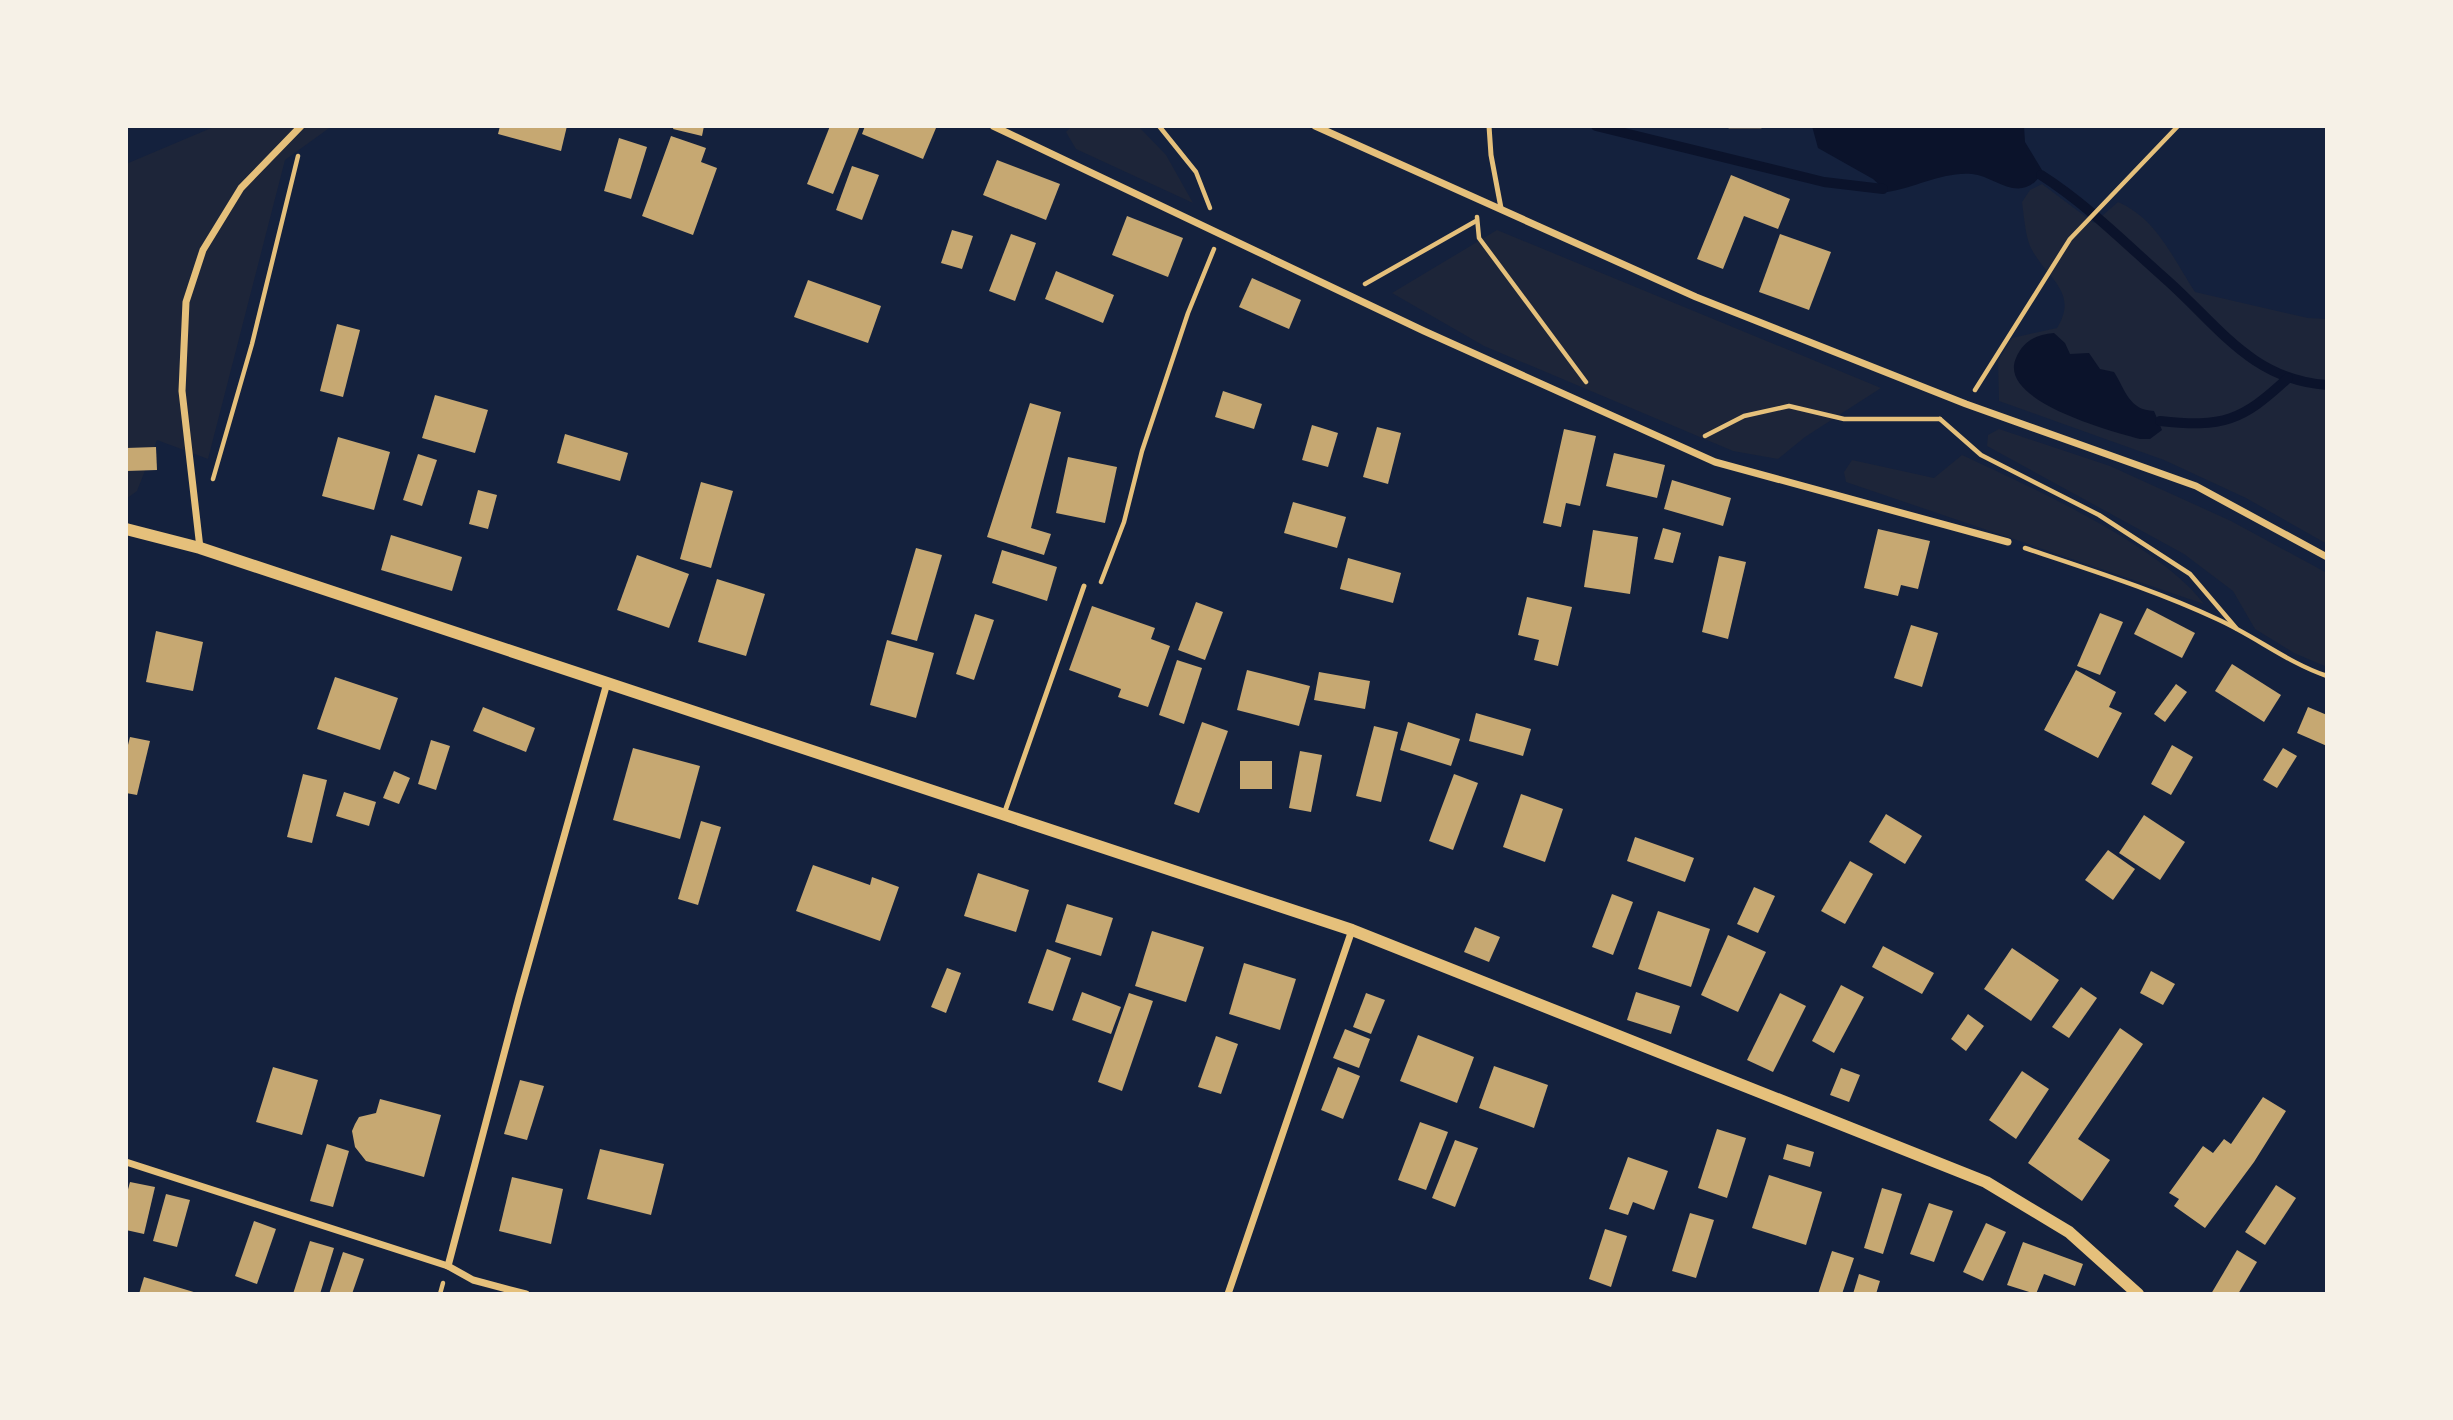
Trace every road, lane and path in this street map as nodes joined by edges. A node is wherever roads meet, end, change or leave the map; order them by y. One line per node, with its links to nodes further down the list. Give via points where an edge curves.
1 (301, 126): 22 (street, via 241,188 203,250 186,302 182,391)
2 (993, 126): 13 (street)
3 (1159, 126): 13 (path, via 1196,172)
4 (1315, 126): 10 (street)
5 (1489, 126): 11 (lane)
6 (1729, 126): 7 (path)
7 (1761, 126)
8 (2178, 126): 16 (path, via 2070,239)
9 (299, 153): 19 (path)
10 (1480, 199): 11 (street); 12 (path)
11 (1501, 208): 16 (street, via 1696,297)
12 (1476, 221): 14 (path); 15 (path, via 1479,238)
13 (1220, 234): 14 (street); 24 (path, via 1142,450 1124,522 1100,584)
14 (1346, 294): 18 (street)
15 (1587, 383)
16 (1962, 403): 17 (path); 23 (street, via 2196,486)
17 (1940, 419): 18 (path, via 1844,419 1789,406 1744,416 1714,434); 25 (path, via 1981,455 2099,515 2190,575)
18 (1672, 443): 21 (street, via 1715,462)
19 (212, 482)
20 (126, 529): 22 (street)
21 (2008, 542): 25 (path, via 2164,595)
22 (200, 548): 27 (street)
23 (2327, 557)
24 (1084, 586): 28 (lane)
25 (2236, 628): 26 (path, via 2304,668)
26 (2327, 676)
27 (607, 683): 28 (street); 31 (street)
28 (1004, 814): 29 (street)
29 (1352, 930): 33 (street); 34 (street, via 1986,1182 2069,1233)
30 (126, 1162): 31 (street)
31 (448, 1266): 32 (street, via 473,1280)
32 (526, 1294)
33 (1228, 1294)
34 (2138, 1294)

